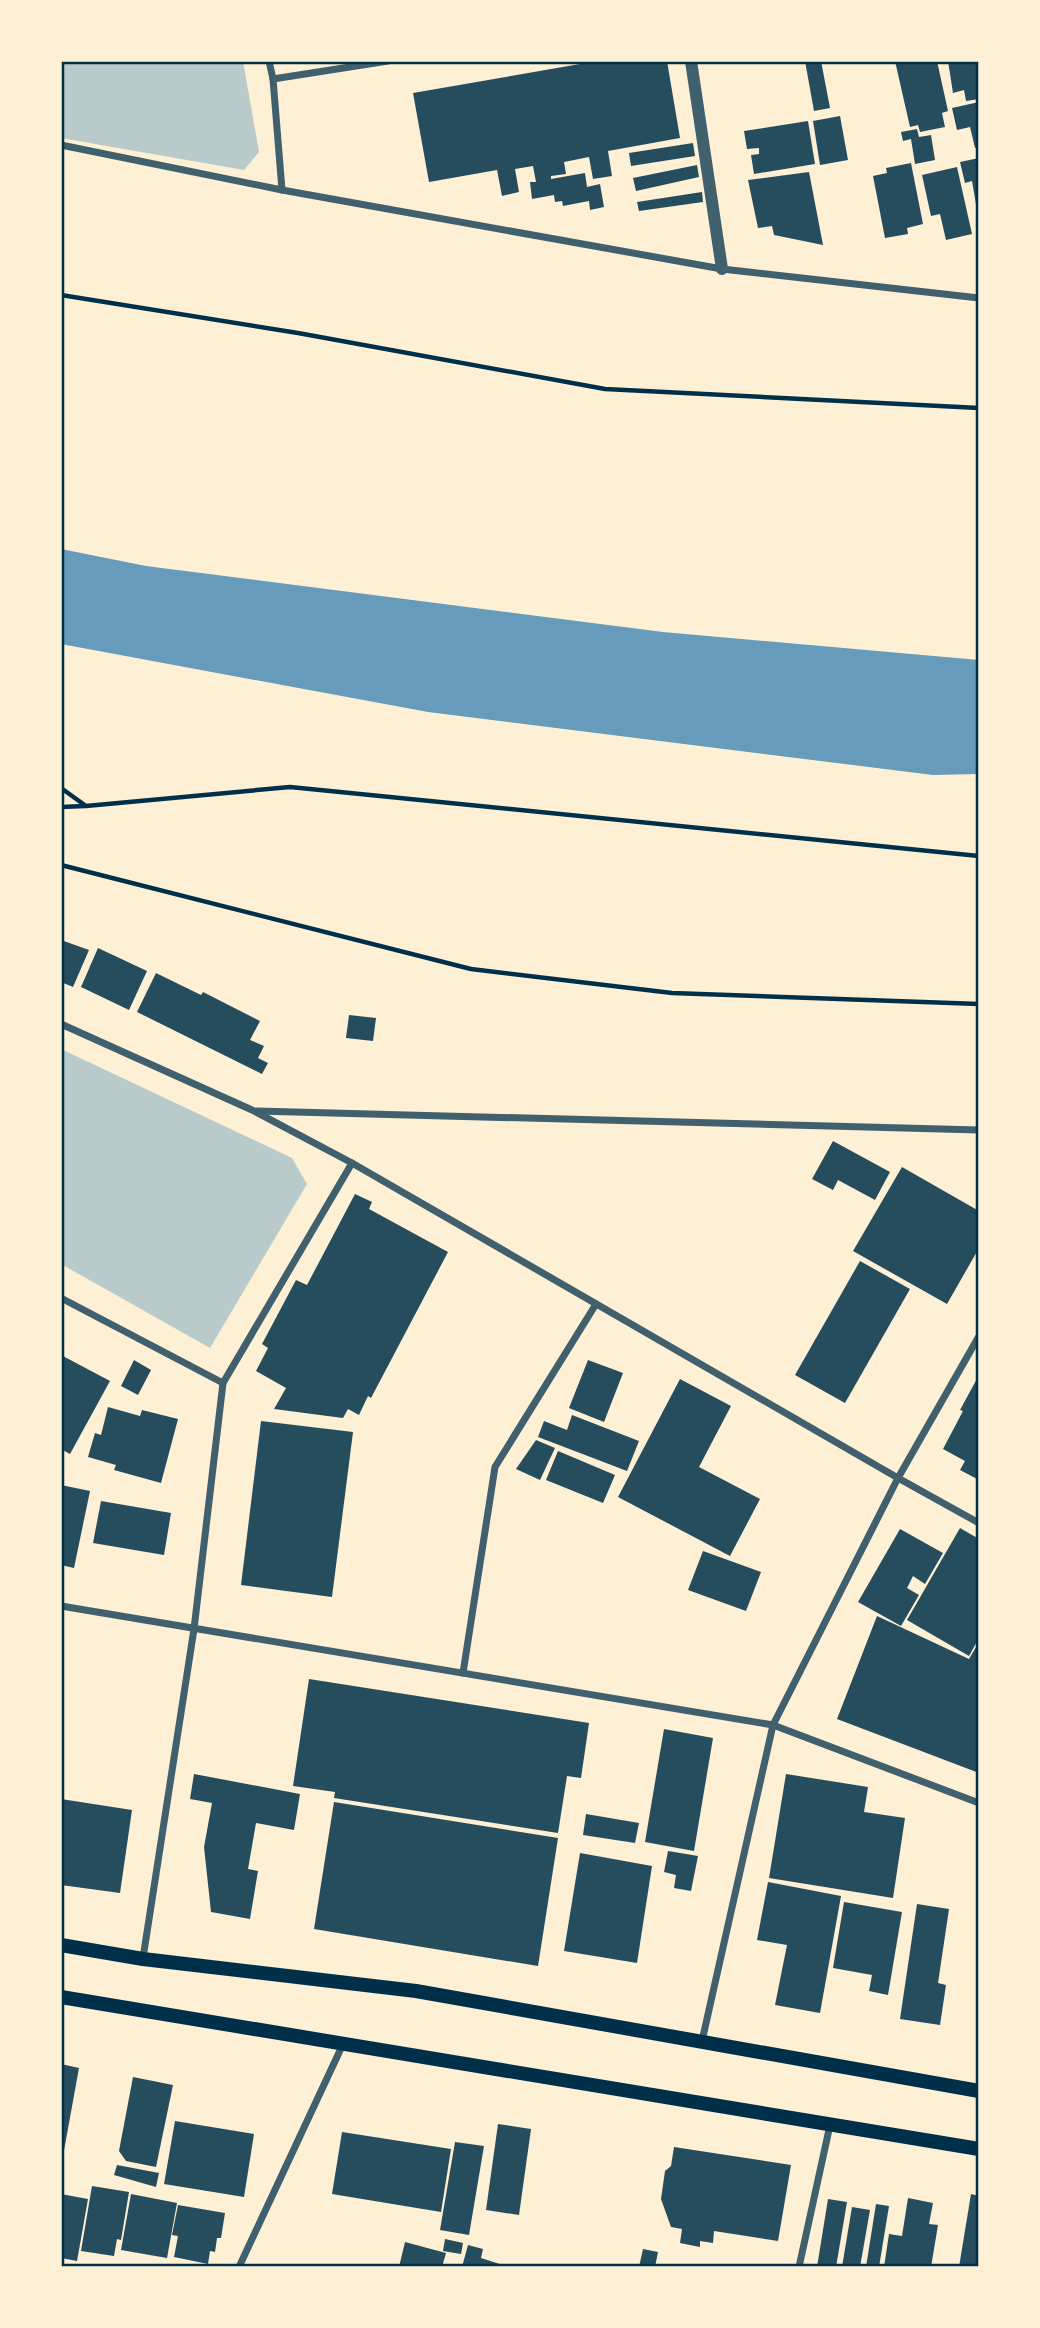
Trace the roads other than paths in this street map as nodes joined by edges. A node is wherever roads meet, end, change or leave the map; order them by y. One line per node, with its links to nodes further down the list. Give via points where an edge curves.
1 (269, 61): 4 (street)
2 (388, 61): 4 (street)
3 (691, 61): 7 (street)
4 (273, 79): 6 (street)
5 (61, 145): 6 (street)
6 (282, 190): 7 (street)
7 (722, 269): 8 (street)
8 (979, 298)
9 (61, 1024): 10 (street)
10 (253, 1110): 11 (street); 12 (street)
11 (979, 1130)
12 (352, 1163): 14 (street); 16 (street)
13 (61, 1298): 16 (street)
14 (596, 1304): 17 (street); 21 (street, via 495,1467)
15 (979, 1336): 17 (street)
16 (223, 1383): 20 (street)
17 (898, 1478): 18 (street); 22 (street)
18 (979, 1522)
19 (61, 1606): 20 (street)
20 (194, 1629): 21 (street); 25 (street)
21 (463, 1673): 22 (street)
22 (773, 1725): 23 (street); 27 (street)
23 (979, 1803)
24 (61, 1945): 25 (main road)
25 (143, 1959): 27 (main road, via 416,1991)
26 (61, 1997): 28 (main road)
27 (702, 2042): 29 (main road)
28 (343, 2044): 30 (main road); 32 (street)
29 (979, 2091)
30 (830, 2125): 31 (main road); 33 (street)
31 (979, 2149)
32 (239, 2267)
33 (799, 2267)

